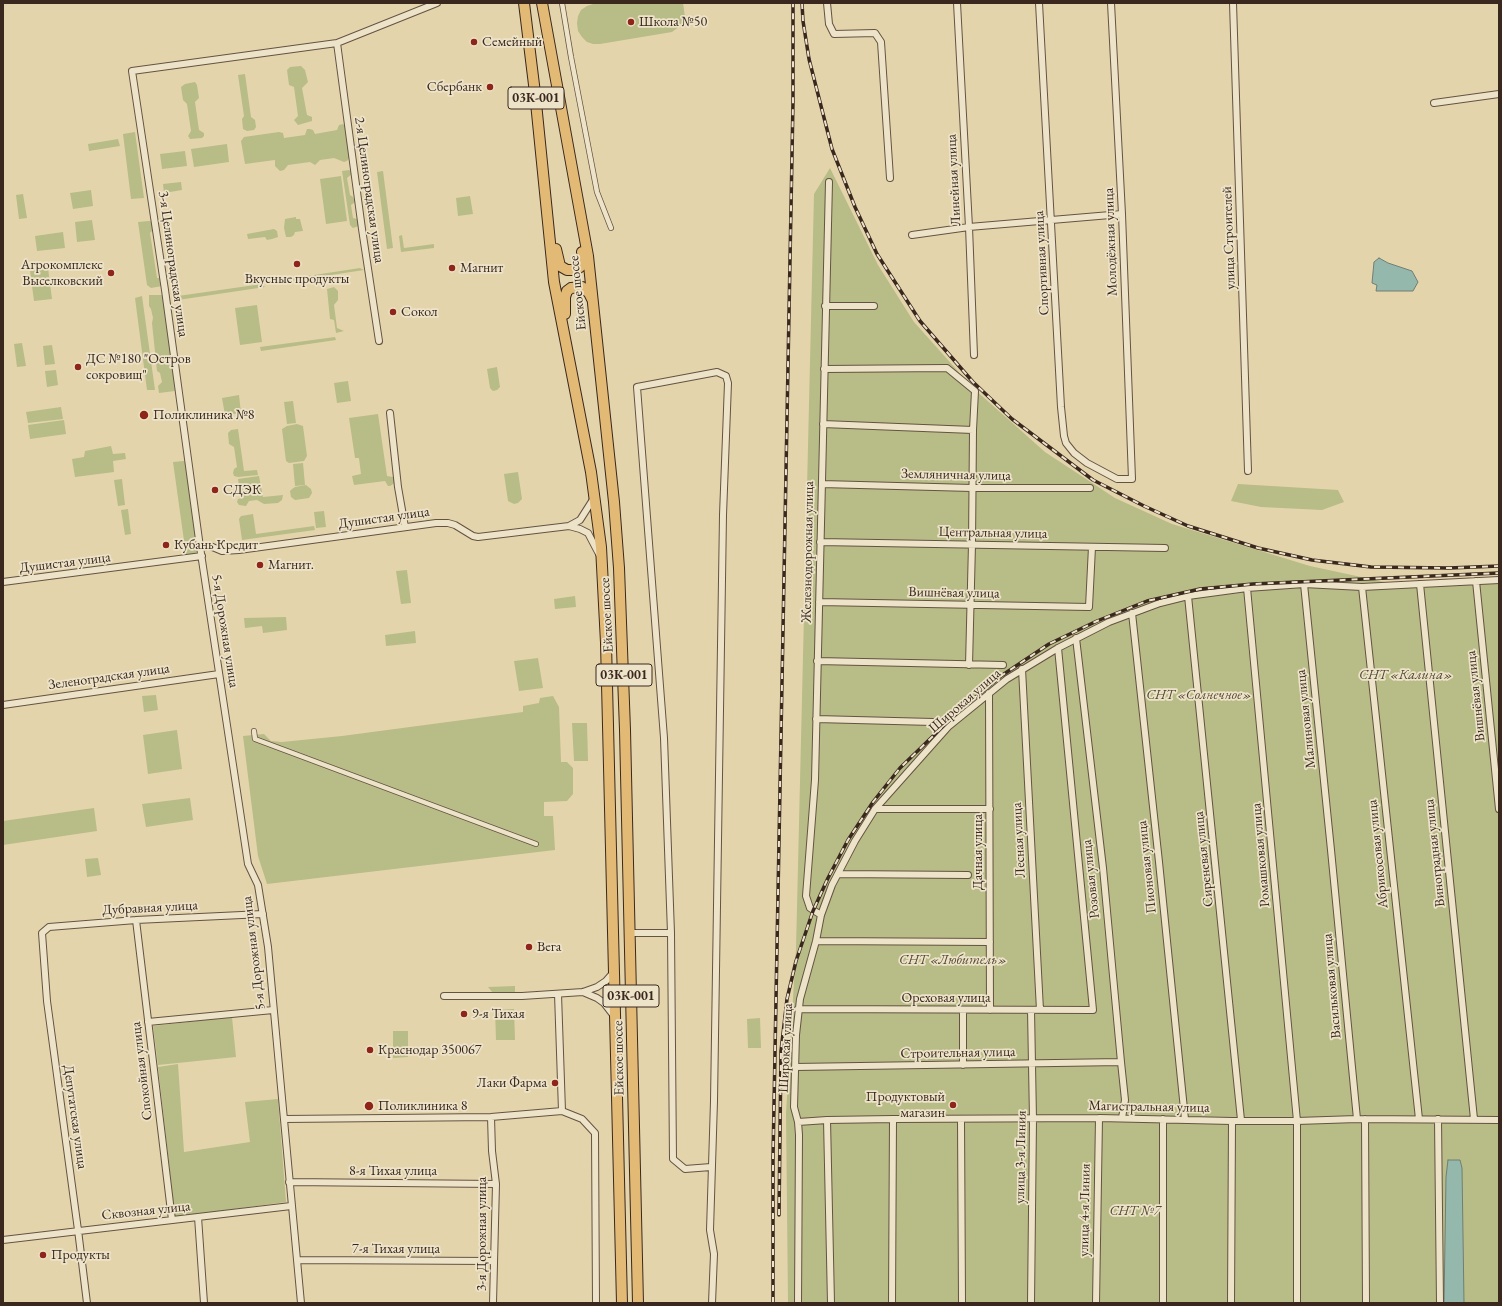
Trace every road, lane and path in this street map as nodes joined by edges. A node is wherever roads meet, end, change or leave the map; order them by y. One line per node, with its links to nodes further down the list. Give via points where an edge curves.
1 (437, 3): 10 (street)
2 (524, 3): 16 (main road, Ейское шоссе / 03К-001)
3 (542, 3): 15 (main road, Ейское шоссе / 03К-001)
4 (562, 3): 20 (street, via 597,192)
5 (827, 3): 13 (street, via 829,24 834,34 875,33 881,42)
6 (957, 3): 19 (street, Линейная улица)
7 (1039, 3): 18 (street, Спортивная улица)
8 (1111, 3): 17 (street, Молодёжная улица)
9 (1233, 3): 32 (street, улица Строителей)
10 (337, 43): 25 (street, 2-я Целиноградская улица); 42 (street, 3-я Целиноградская улица, via 132,71)
11 (1499, 94): 12 (street)
12 (1434, 103)
13 (890, 178)
14 (829, 182): 23 (street, Железнодорожная улица)
15 (576, 187): 16 (main road, 03К-001, via 584,259 576,270 567,270 559,262); 22 (main road, Ейское шоссе / 03К-001)
16 (546, 194): 26 (main road, Ейское шоссе / 03К-001, via 554,282)
17 (1122, 214): 18 (street); 33 (street, Молодёжная улица)
18 (1052, 219): 19 (street); 33 (street, Спортивная улица, via 1061,407 1066,443 1074,453 1105,474 1117,479)
19 (969, 227): 21 (street); 27 (street, Линейная улица)
20 (611, 228)
21 (912, 235)
22 (593, 302): 26 (main road, 03К-001, via 589,293 582,287 576,286 567,291); 80 (main road, Ейское шоссе / 03К-001, via 619,568)
23 (825, 306): 24 (street); 28 (street, Железнодорожная улица)
24 (874, 306)
25 (379, 341)
26 (566, 342): 37 (main road, Ейское шоссе / 03К-001)
27 (974, 356)
28 (824, 369): 30 (street, Железнодорожная улица); 31 (street, via 947,368 975,391)
29 (390, 413): 39 (street)
30 (824, 424): 31 (street); 34 (street, Железнодорожная улица)
31 (973, 430): 35 (street)
32 (1248, 471)
33 (1132, 479)
34 (822, 484): 35 (street, Земляничная улица); 40 (street, Железнодорожная улица)
35 (972, 488): 36 (street, Земляничная улица); 41 (street)
36 (1090, 488)
37 (595, 495): 38 (street, via 580,520); 46 (main road, Ейское шоссе / 03К-001)
38 (569, 526): 39 (street, Душистая улица, via 478,537 448,523); 46 (street, via 588,533)
39 (405, 527): 42 (street, Душистая улица, via 239,550 222,551 210,546)
40 (820, 542): 41 (street, Центральная улица); 55 (street, Железнодорожная улица)
41 (972, 544): 43 (street, Центральная улица); 56 (street)
42 (200, 547): 45 (street, 3-я Целиноградская улица)
43 (1092, 547): 44 (street, Центральная улица); 56 (street, Вишнёвая улица, via 1089,607)
44 (1165, 548)
45 (202, 556): 49 (street, Душистая улица); 64 (street, 5-я Дорожная улица)
46 (602, 559): 85 (main road, Ейское шоссе / 03К-001)
47 (1499, 580): 48 (street, Широкая улица)
48 (1476, 581): 51 (street, Широкая улица); 72 (street, Вишнёвая улица)
49 (3, 582)
50 (1304, 584): 52 (street, Широкая улица); 53 (street, Широкая улица); 74 (street, Малиновая улица)
51 (1420, 584): 52 (street, Широкая улица); 117 (street, Виноградная улица)
52 (1362, 587): 113 (street, Абрикосовая улица)
53 (1247, 588): 54 (street, Широкая улица); 120 (street, Ромашковая улица)
54 (1188, 596): 57 (street, Широкая улица); 116 (street, Сиреневая улица)
55 (819, 602): 56 (street, Вишнёвая улица); 60 (street, Железнодорожная улица)
56 (970, 605): 61 (street)
57 (1132, 613): 58 (street, Широкая улица); 110 (street, Пионовая улица)
58 (1076, 638): 59 (street, Широкая улица); 97 (street, Розовая улица)
59 (1058, 648): 63 (street, Широкая улица); 94 (street, Ореховая улица, via 1093,1010)
60 (817, 661): 61 (street); 67 (street, Железнодорожная улица)
61 (969, 665): 62 (street)
62 (1003, 665)
63 (1022, 669): 65 (street, Широкая улица); 94 (street, Лесная улица)
64 (219, 674): 66 (street, Зеленоградская улица); 77 (street, 5-я Дорожная улица, via 248,864 258,885)
65 (989, 693): 70 (street, Широкая улица, via 948,727); 71 (street, Дачная улица)
66 (3, 704)
67 (816, 719): 68 (street); 78 (street, Железнодорожная улица, via 815,780 806,896 810,908)
68 (933, 722)
69 (254, 731): 73 (street, via 255,739)
70 (875, 809): 71 (street); 75 (street, Широкая улица)
71 (990, 809): 84 (street, Дачная улица)
72 (1499, 809)
73 (536, 844)
74 (1331, 850): 111 (street, Васильковая улица)
75 (838, 874): 76 (street); 78 (street, Широкая улица)
76 (968, 875)
77 (263, 914): 79 (street, Дубравная улица); 90 (street, 5-я Дорожная улица)
78 (821, 915): 83 (street, Широкая улица)
79 (136, 920): 82 (street, Дубравная улица, via 49,927); 96 (street, Спокойная улица)
80 (630, 933): 81 (street); 138 (main road, Ейское шоссе / 03К-001)
81 (671, 933): 122 (street, via 673,1159 685,1169); 122 (street, via 664,738 637,387 717,372 726,376 728,383 723,515)
82 (42, 934): 128 (street, Депутатская улица, via 47,1002)
83 (816, 941): 84 (street); 89 (street, Широкая улица)
84 (990, 942): 92 (street, Дачная улица)
85 (614, 971): 86 (street, via 606,981); 95 (main road, Ейское шоссе / 03К-001)
86 (583, 992): 87 (street); 95 (street, via 604,1003)
87 (558, 994): 88 (street); 101 (street)
88 (444, 996)
89 (798, 1009): 91 (street, Ореховая улица); 100 (street, Широкая улица)
90 (273, 1010): 96 (street); 105 (street, 5-я Дорожная улица)
91 (963, 1010): 92 (street, Ореховая улица); 99 (street)
92 (990, 1010): 93 (street, Ореховая улица)
93 (1030, 1010): 94 (street, Ореховая улица); 98 (street, улица 3-я Линия)
94 (1040, 1010)
95 (616, 1017): 137 (main road, Ейское шоссе / 03К-001)
96 (148, 1022): 127 (street, Спокойная улица)
97 (1121, 1062): 98 (street, Строительная улица); 104 (street, Розовая улица, via 1125,1100)
98 (1033, 1063): 99 (street, Строительная улица); 108 (street, улица 3-я Линия)
99 (963, 1065): 100 (street, Строительная улица)
100 (795, 1067): 121 (street, Широкая улица, via 794,1107)
101 (562, 1111): 102 (street); 136 (street, via 582,1119 595,1133)
102 (491, 1117): 105 (street); 124 (street, 3-я Дорожная улица)
103 (1098, 1118): 104 (street, Магистральная улица); 108 (street, Магистральная улица); 145 (street, улица 4-я Линия)
104 (1122, 1118): 109 (street, Магистральная улица)
105 (284, 1119): 123 (street, 5-я Дорожная улица)
106 (893, 1119): 107 (street, Магистральная улица); 115 (street, Магистральная улица); 142 (street)
107 (961, 1119): 108 (street, Магистральная улица); 143 (street)
108 (1033, 1119): 144 (street, улица 3-я Линия)
109 (1162, 1119): 110 (street, Магистральная улица); 146 (street)
110 (1185, 1119): 119 (street, Магистральная улица)
111 (1357, 1119): 112 (street, Магистральная улица); 120 (street, Магистральная улица)
112 (1365, 1119): 113 (street, Магистральная улица); 149 (street)
113 (1419, 1119): 114 (street, Магистральная улица)
114 (1438, 1119): 117 (street, Магистральная улица); 150 (street)
115 (827, 1120): 121 (street, Магистральная улица); 141 (street)
116 (1241, 1120): 119 (street, Магистральная улица); 120 (street, Магистральная улица)
117 (1474, 1120): 118 (street, Магистральная улица)
118 (1499, 1120)
119 (1232, 1121): 147 (street)
120 (1297, 1121): 148 (street, Ромашковая улица)
121 (798, 1122): 140 (street, Широкая улица)
122 (711, 1168): 139 (street, via 710,1230 714,1254)
123 (289, 1182): 124 (street, 8-я Тихая улица); 125 (street, 5-я Дорожная улица)
124 (496, 1184): 131 (street, 3-я Дорожная улица)
125 (291, 1206): 126 (street, Сквозная улица); 130 (street, 5-я Дорожная улица)
126 (198, 1217): 127 (street, Сквозная улица); 133 (street)
127 (172, 1220): 128 (street, Сквозная улица)
128 (78, 1230): 129 (street, Сквозная улица); 132 (street, Депутатская улица)
129 (3, 1240)
130 (297, 1260): 131 (street, 7-я Тихая улица); 134 (street, 5-я Дорожная улица)
131 (494, 1261): 135 (street, 3-я Дорожная улица)
132 (86, 1303)
133 (204, 1303)
134 (301, 1303)
135 (493, 1303)
136 (596, 1303)
137 (622, 1303)
138 (638, 1303)
139 (712, 1303)
140 (798, 1303)
141 (831, 1303)
142 (892, 1303)
143 (962, 1303)
144 (1031, 1303)
145 (1096, 1303)
146 (1163, 1303)
147 (1231, 1303)
148 (1297, 1303)
149 (1366, 1303)
150 (1440, 1303)

